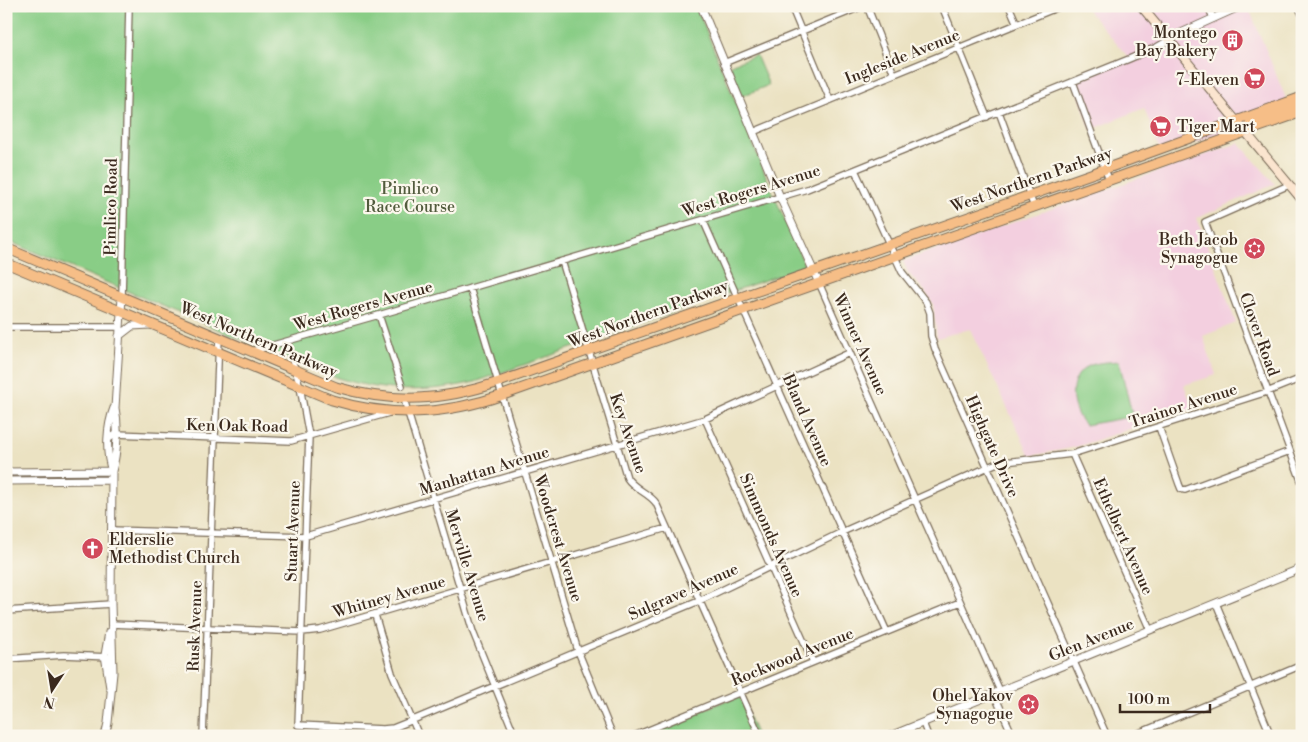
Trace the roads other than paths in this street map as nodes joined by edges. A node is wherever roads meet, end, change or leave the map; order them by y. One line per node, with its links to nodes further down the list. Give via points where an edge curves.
1 (129, 6): 49 (street, Pimlico Road)
2 (701, 6): 18 (street, Winner Avenue)
3 (791, 6): 15 (street)
4 (865, 6): 15 (street); 19 (street)
5 (942, 6): 17 (street)
6 (1009, 6): 14 (street)
7 (1061, 6): 14 (street, Ingleside Avenue)
8 (1140, 6): 16 (main road)
9 (1208, 6): 13 (street)
10 (1241, 6): 13 (street, West Rogers Avenue)
11 (1298, 6): 12 (street)
12 (1302, 14)
13 (1213, 18): 16 (street, West Rogers Avenue)
14 (1017, 24): 17 (street, Ingleside Avenue)
15 (801, 31): 18 (street); 22 (street)
16 (1169, 40): 20 (street, West Rogers Avenue); 27 (main road)
17 (959, 48): 19 (street, Ingleside Avenue); 26 (street)
18 (724, 63): 28 (street, Winner Avenue)
19 (894, 74): 22 (street, Ingleside Avenue)
20 (1073, 82): 24 (street, West Rogers Avenue); 30 (street)
21 (1302, 97): 27 (main road, West Northern Parkway)
22 (830, 100): 28 (street, Ingleside Avenue)
23 (1302, 104): 29 (main road, via 1248,125)
24 (1000, 112): 26 (street, West Rogers Avenue); 35 (street)
25 (1302, 112): 29 (main road, West Northern Parkway)
26 (987, 117): 31 (street, West Rogers Avenue)
27 (1237, 121): 29 (main road); 30 (main road, West Northern Parkway)
28 (752, 132): 36 (street, Winner Avenue)
29 (1245, 132): 32 (main road, West Northern Parkway); 33 (main road)
30 (1105, 168): 32 (street); 35 (main road, West Northern Parkway)
31 (855, 170): 36 (street, West Rogers Avenue); 40 (street, Highgate Drive)
32 (1109, 180): 38 (main road, West Northern Parkway)
33 (1289, 185): 34 (main road); 70 (street, Clover Road, via 1205,222)
34 (1299, 191): 37 (main road)
35 (1030, 195): 38 (street); 40 (main road, West Northern Parkway)
36 (780, 197): 39 (street, West Rogers Avenue); 45 (street, Winner Avenue)
37 (1302, 200)
38 (1034, 207): 42 (main road, West Northern Parkway)
39 (703, 220): 43 (street, West Rogers Avenue); 48 (street, Bland Avenue)
40 (888, 244): 42 (street, Highgate Drive); 45 (main road, West Northern Parkway)
41 (6, 248): 49 (main road, West Northern Parkway)
42 (893, 257): 46 (main road, West Northern Parkway); 85 (street, Highgate Drive, via 926,302 935,349)
43 (562, 262): 47 (street, West Rogers Avenue); 59 (street, Key Avenue)
44 (6, 263): 51 (main road, West Northern Parkway)
45 (813, 271): 46 (street, Winner Avenue); 48 (main road, West Northern Parkway)
46 (819, 283): 50 (main road, West Northern Parkway); 62 (street, Winner Avenue)
47 (470, 288): 52 (street, West Rogers Avenue); 66 (street, Woodcrest Avenue)
48 (738, 297): 50 (street, Bland Avenue); 59 (main road, West Northern Parkway)
49 (122, 298): 51 (street, Pimlico Road); 57 (main road, West Northern Parkway)
50 (744, 310): 63 (main road, West Northern Parkway); 67 (street, Bland Avenue)
51 (121, 312): 53 (main road, West Northern Parkway); 55 (street, Pimlico Road)
52 (379, 315): 58 (street, West Rogers Avenue); 68 (street)
53 (155, 326): 56 (street, via 132,326); 60 (main road, West Northern Parkway)
54 (6, 327): 55 (street)
55 (120, 327): 56 (street, Pimlico Road)
56 (119, 336): 73 (street, Pimlico Road)
57 (219, 338): 60 (street, Rusk Avenue); 61 (main road, West Northern Parkway)
58 (287, 341): 61 (street, West Rogers Avenue); 64 (street, Stuart Avenue)
59 (588, 351): 63 (street, Key Avenue); 66 (main road, West Northern Parkway)
60 (218, 352): 69 (main road, West Northern Parkway); 81 (street, Rusk Avenue)
61 (250, 352): 64 (main road, West Northern Parkway)
62 (849, 352): 67 (street, Manhattan Avenue); 93 (street, Winner Avenue)
63 (592, 363): 71 (main road, West Northern Parkway); 82 (street, Key Avenue)
64 (295, 371): 69 (street, Stuart Avenue); 72 (main road, West Northern Parkway, via 352,392)
65 (1302, 378): 70 (street, Trainor Avenue)
66 (499, 382): 71 (street, Woodcrest Avenue); 72 (main road, West Northern Parkway, via 454,395)
67 (777, 385): 76 (street, Manhattan Avenue); 96 (street, Bland Avenue)
68 (402, 386)
69 (300, 387): 74 (main road, West Northern Parkway, via 349,405); 79 (street, Stuart Avenue)
70 (1267, 392): 77 (street, Trainor Avenue); 83 (street, Clover Road)
71 (503, 395): 75 (main road, West Northern Parkway, via 441,411); 88 (street, Woodcrest Avenue)
72 (404, 399): 75 (street, Merville Avenue)
73 (114, 408): 78 (street, Pimlico Road); 80 (street, Pimlico Road)
74 (392, 412): 75 (main road, West Northern Parkway); 79 (street, Ken Oak Road)
75 (408, 412): 92 (street, Merville Avenue)
76 (705, 419): 82 (street, Manhattan Avenue); 100 (street, Simmonds Avenue)
77 (1159, 426): 83 (street, via 1181,489 1189,490); 84 (street, Trainor Avenue)
78 (116, 434): 80 (street); 81 (street, Ken Oak Road); 86 (street, Pimlico Road)
79 (309, 436): 81 (street, Ken Oak Road, via 287,441); 98 (street, Stuart Avenue)
80 (109, 439): 86 (street, Pimlico Road, via 108,462)
81 (214, 439): 97 (street, Rusk Avenue)
82 (616, 444): 88 (street, Manhattan Avenue); 94 (street, Key Avenue, via 628,481 654,500)
83 (1290, 451): 91 (street, Clover Road)
84 (1072, 454): 85 (street, Sulgrave Avenue, via 1005,462); 111 (street, Ethelbert Avenue)
85 (988, 468): 93 (street, Sulgrave Avenue); 118 (street, Highgate Drive)
86 (112, 471): 87 (street); 89 (street, Pimlico Road)
87 (6, 472)
88 (525, 472): 92 (street, Manhattan Avenue); 99 (street, Woodcrest Avenue)
89 (112, 480): 90 (street); 95 (street, Pimlico Road)
90 (6, 481)
91 (1302, 483)
92 (434, 499): 98 (street, Manhattan Avenue); 102 (street, Merville Avenue)
93 (915, 500): 96 (street, Sulgrave Avenue); 104 (street, Winner Avenue)
94 (667, 528): 99 (street, Whitney Avenue); 103 (street, Key Avenue)
95 (111, 530): 97 (street, Manhattan Avenue); 106 (street, Pimlico Road)
96 (842, 532): 100 (street, Sulgrave Avenue); 113 (street, Bland Avenue)
97 (211, 533): 98 (street, Manhattan Avenue); 110 (street, Rusk Avenue)
98 (306, 536): 112 (street, Stuart Avenue)
99 (552, 562): 102 (street, Whitney Avenue); 114 (street, Woodcrest Avenue)
100 (770, 567): 103 (street, Sulgrave Avenue); 119 (street, Simmonds Avenue)
101 (1302, 568): 105 (street, Glen Avenue)
102 (460, 590): 108 (street, Whitney Avenue); 121 (street, Merville Avenue)
103 (699, 601): 114 (street, Sulgrave Avenue); 124 (street, Key Avenue)
104 (960, 602): 113 (street, Rockwood Avenue); 125 (street, Winner Avenue)
105 (1216, 603): 111 (street, Glen Avenue); 122 (street)
106 (111, 604): 107 (street); 109 (street, Pimlico Road)
107 (6, 610)
108 (375, 615): 112 (street, Whitney Avenue); 126 (street, via 389,664)
109 (111, 624): 110 (street, Whitney Avenue); 115 (street, Pimlico Road); 116 (street, Pimlico Road)
110 (208, 627): 112 (street, Whitney Avenue); 130 (street, Rusk Avenue)
111 (1150, 630): 118 (street, Glen Avenue)
112 (302, 632): 128 (street, Stuart Avenue)
113 (887, 632): 119 (street, Rockwood Avenue)
114 (578, 651): 121 (street, Sulgrave Avenue); 133 (street, Woodcrest Avenue)
115 (105, 656): 116 (street); 117 (street); 123 (street, Pimlico Road)
116 (113, 658): 123 (street, Pimlico Road)
117 (6, 659)
118 (1074, 660): 125 (street, Glen Avenue); 139 (street, Highgate Drive)
119 (813, 662): 124 (street, Rockwood Avenue)
120 (1302, 665): 122 (street)
121 (495, 686): 126 (street, Sulgrave Avenue); 132 (street, Merville Avenue)
122 (1251, 686): 140 (street); 141 (street)
123 (111, 691): 129 (street, Pimlico Road)
124 (741, 692): 134 (street, Rockwood Avenue); 135 (street, Key Avenue)
125 (997, 692): 127 (street, Glen Avenue); 138 (street, Winner Avenue)
126 (413, 720): 128 (street, Sulgrave Avenue, via 388,729); 131 (street)
127 (923, 722): 136 (street, Glen Avenue); 137 (street)
128 (298, 725)
129 (105, 736)
130 (203, 736)
131 (419, 736)
132 (515, 736)
133 (613, 736)
134 (634, 736)
135 (760, 736)
136 (890, 736)
137 (928, 736)
138 (1013, 736)
139 (1107, 736)
140 (1132, 736)
141 (1271, 736)

